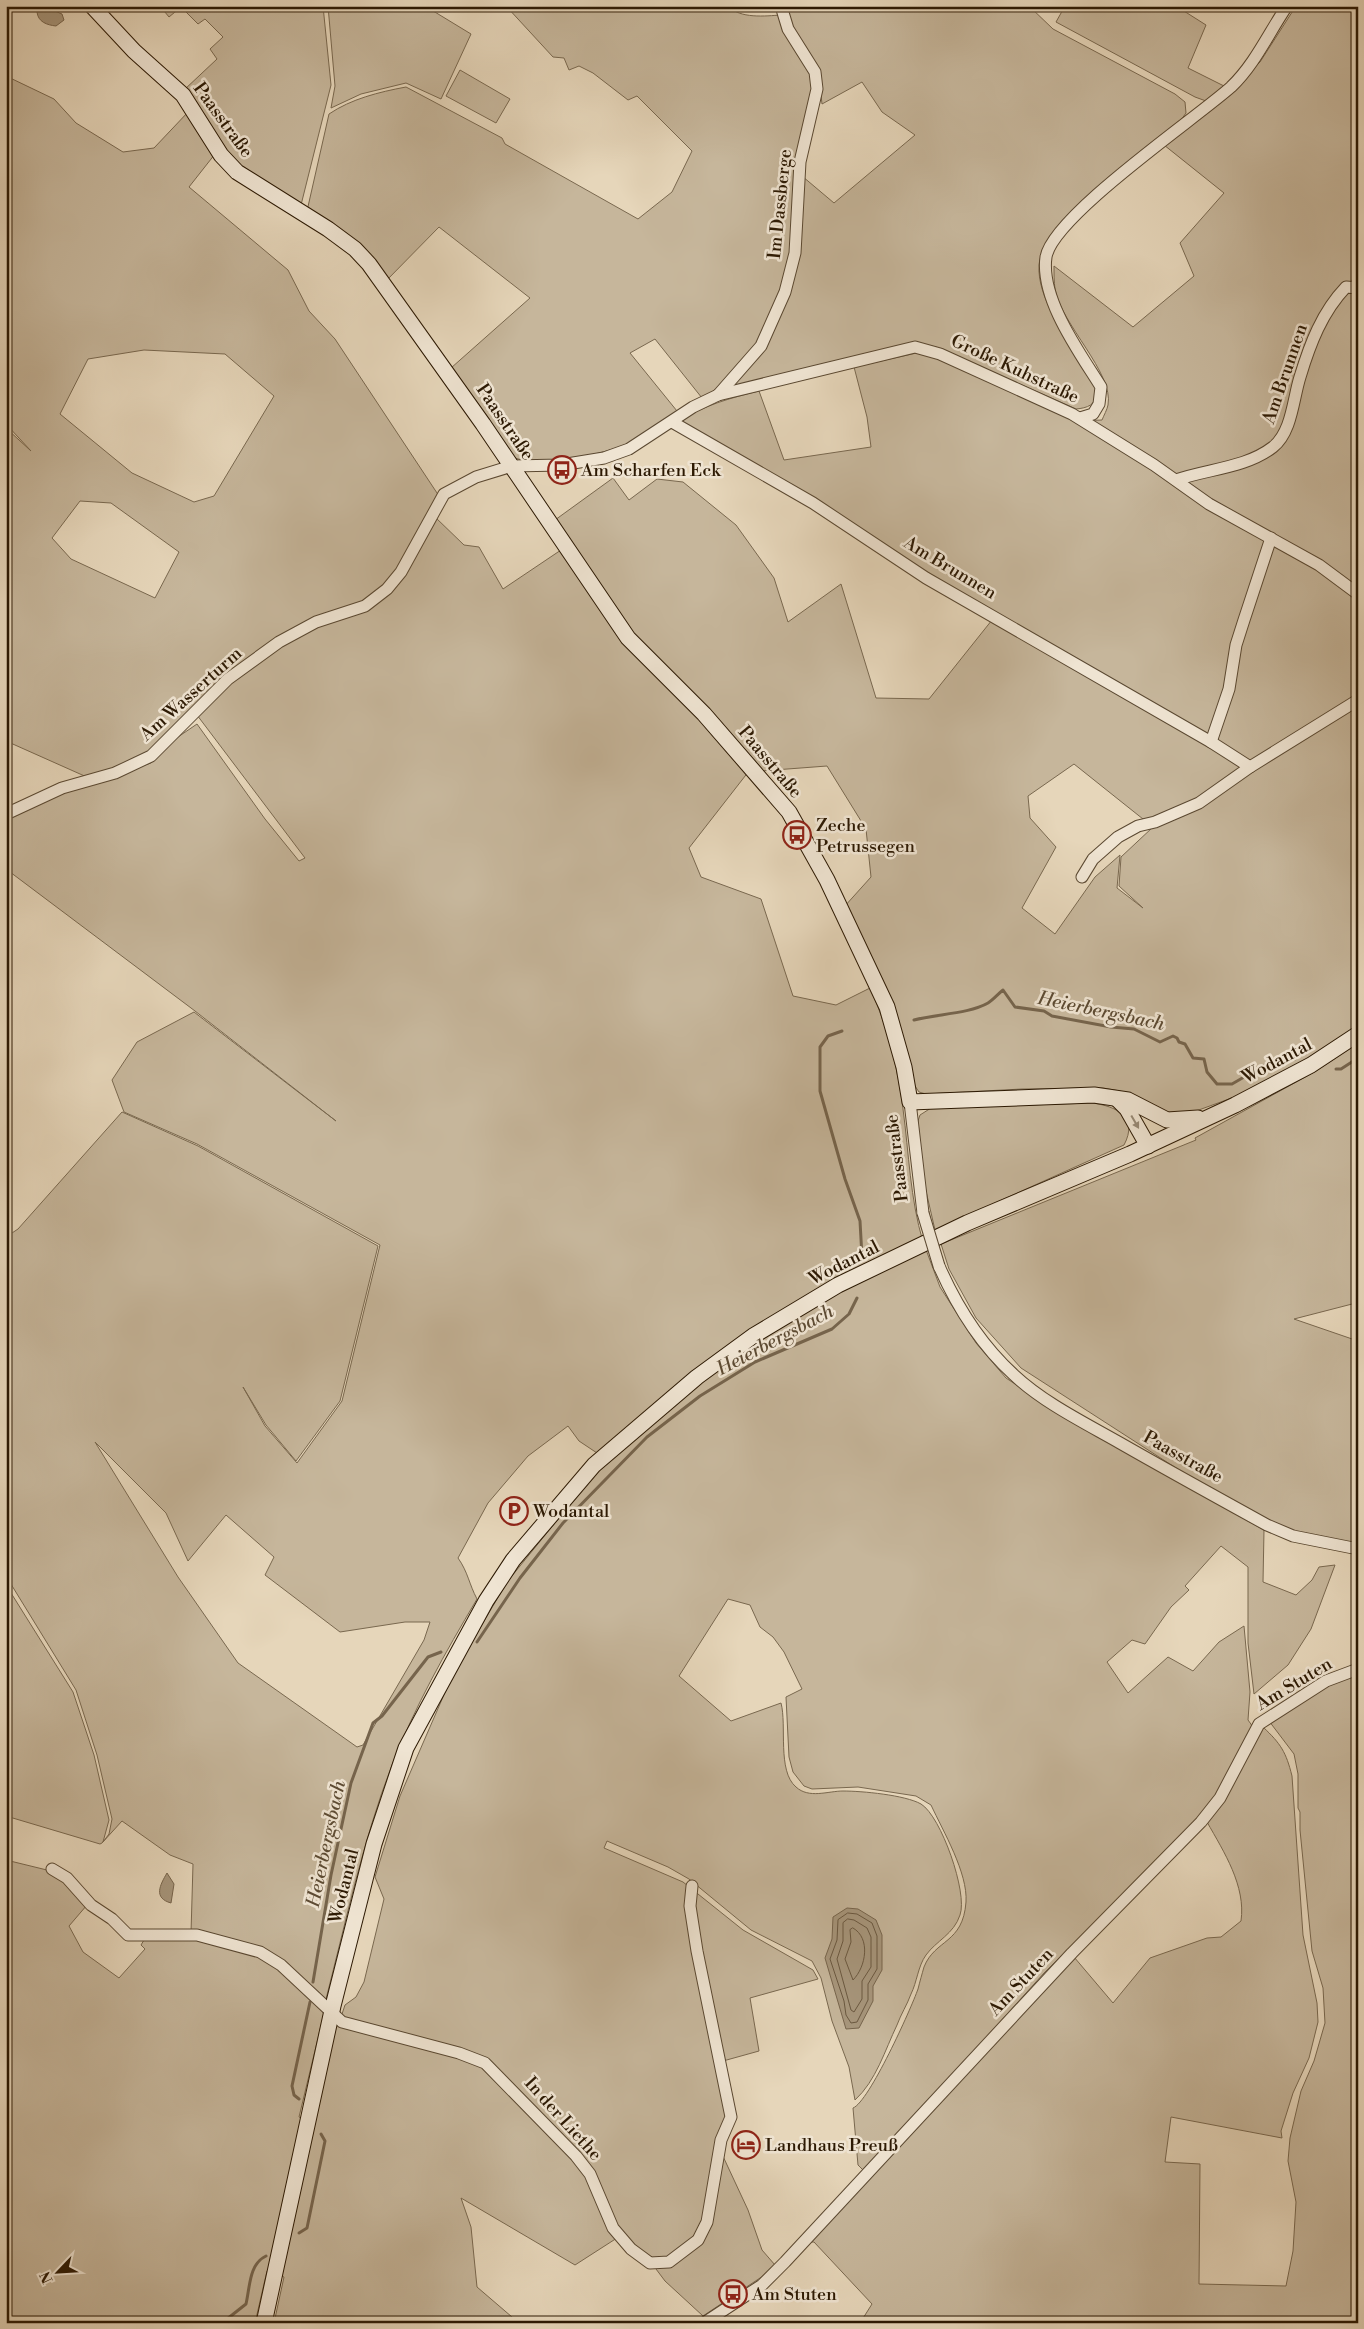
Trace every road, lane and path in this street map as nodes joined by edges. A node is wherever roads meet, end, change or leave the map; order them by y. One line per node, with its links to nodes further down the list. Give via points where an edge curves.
1 (92, 6): 8 (main road, Paasstraße, via 134,51 183,95 221,155 237,172 328,229 359,253)
2 (781, 6): 5 (street, Im Dassberge, via 788,29 815,72 817,89 800,162 795,253 785,292 761,346)
3 (1286, 6): 6 (street, Große Kuhstraße, via 1257,56 1231,86 1090,201 1054,239 1046,257 1049,292 1066,330 1101,387 1099,404 1093,414)
4 (1358, 288): 9 (street, Am Brunnen, via 1346,287 1333,300 1313,338 1285,433 1274,446 1259,456)
5 (718, 395): 6 (street, Große Kuhstraße, via 915,347 940,354); 7 (street, Große Kuhstraße)
6 (1080, 418): 9 (street)
7 (672, 422): 8 (street, Große Kuhstraße, via 629,449 604,458 561,465); 13 (street, Am Brunnen, via 813,503 926,578)
8 (512, 466): 15 (street, Am Wasserturm, via 476,477 444,494 402,572 387,589 365,606 316,622 279,642 228,679 150,756 115,773 62,788); 19 (main road, Paasstraße, via 628,638 704,714 789,812 818,862 887,1007)
9 (1176, 480): 10 (street, via 1221,511)
10 (1272, 538): 11 (street, via 1319,565); 13 (street, via 1239,636 1229,689)
11 (1358, 594)
12 (1358, 700): 14 (street)
13 (1211, 742): 14 (street, Am Brunnen)
14 (1250, 767): 16 (street, via 1199,803 1138,826 1118,838 1093,859)
15 (6, 814)
16 (1082, 877)
17 (1358, 1034): 21 (main road, Wodantal, via 1311,1065)
18 (1118, 1100): 19 (main road, Wodantal, via 1094,1095); 20 (main road, Wodantal, via 1128,1100); 22 (main road, one-way to 22)
19 (910, 1102): 23 (street, Paasstraße, bridge, via 923,1213 938,1266 961,1310 992,1353 1015,1377 1096,1430 1267,1525 1293,1536)
20 (1148, 1112): 21 (main road, Wodantal, via 1167,1120); 22 (main road)
21 (1212, 1116): 22 (main road, Wodantal)
22 (1154, 1143): 27 (main road, Wodantal, via 967,1224 838,1285 753,1336 713,1365 594,1465 513,1560 486,1601 406,1748 374,1844)
23 (1358, 1549)
24 (1358, 1669): 29 (street, Am Stuten, via 1326,1681 1259,1724 1220,1798 1200,1822 1066,1960 785,2262 762,2285)
25 (52, 1869): 27 (street, In der Liethe, via 67,1878 91,1904 128,1935 197,1935 260,1952 281,1965)
26 (692, 1886): 27 (street, In der Liethe, via 690,1906 697,1951 731,2117 721,2140 707,2222 698,2240 669,2262 650,2263 631,2249 614,2228 590,2174 576,2156 485,2063 342,2022)
27 (332, 2010): 28 (main road, Wodantal)
28 (264, 2323)
29 (704, 2323)

